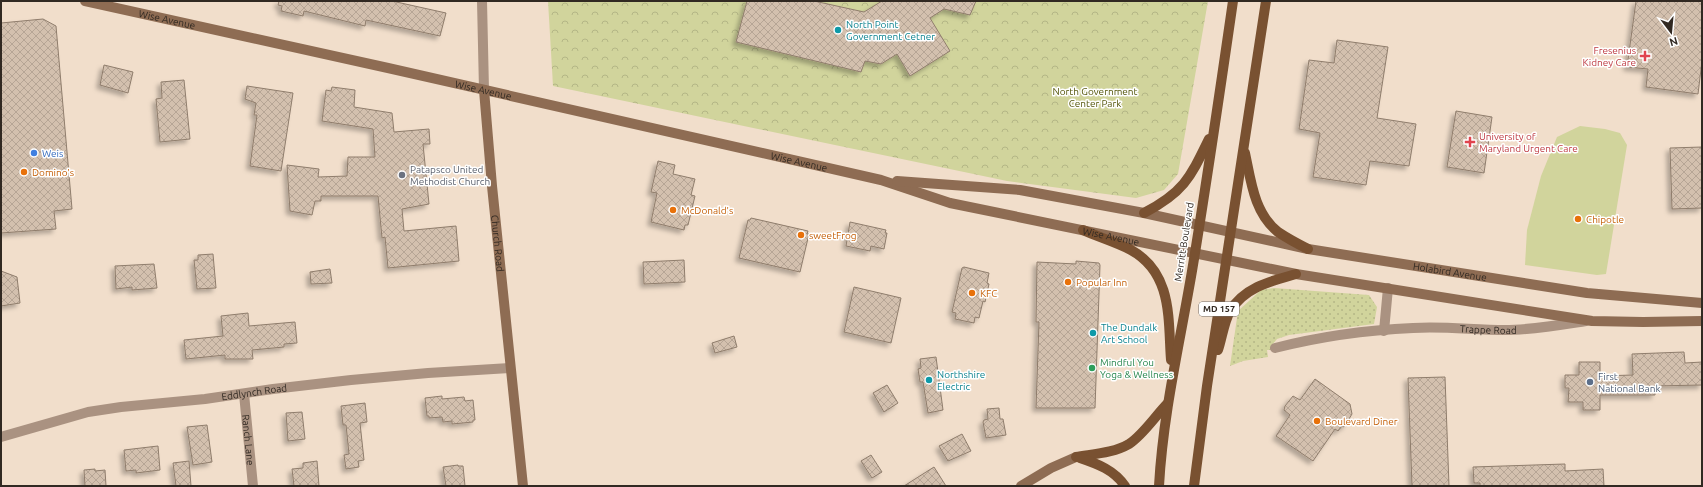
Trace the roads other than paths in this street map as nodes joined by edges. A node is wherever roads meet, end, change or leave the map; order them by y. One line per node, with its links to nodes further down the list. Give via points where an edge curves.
1 (85, 1): 5 (main road, Wise Avenue)
2 (482, 1): 5 (street, Church Road)
3 (1233, 1): 6 (main road, Merritt Boulevard / MD 157)
4 (1266, 1): 7 (main road, MD 157)
5 (484, 90): 8 (main road, Wise Avenue); 23 (main road, Church Road)
6 (1213, 130): 9 (main road, via 1182,186 1164,203); 10 (main road, Merritt Boulevard / MD 157)
7 (1244, 147): 12 (main road, MD 157); 13 (main road, via 1253,190 1261,213 1278,232)
8 (881, 180): 9 (main road, Wise Avenue, via 1020,190); 11 (main road, Wise Avenue, via 950,203)
9 (1144, 213): 10 (main road, Wise Avenue)
10 (1200, 226): 12 (main road, Holabird Avenue); 14 (main road, Merritt Boulevard / MD 157)
11 (1083, 230): 14 (main road, Wise Avenue); 24 (main road, via 1132,250 1152,268 1167,298)
12 (1231, 232): 13 (main road, Holabird Avenue); 15 (main road, MD 157)
13 (1308, 249): 18 (main road, Holabird Avenue, via 1587,293)
14 (1195, 253): 15 (main road, Wise Avenue); 24 (main road, Merritt Boulevard / MD 157)
15 (1226, 260): 16 (main road); 25 (main road, MD 157)
16 (1296, 274): 17 (main road); 25 (main road, via 1263,284 1244,294 1236,302 1229,312)
17 (1388, 288): 19 (main road); 21 (street)
18 (1702, 303)
19 (1592, 320): 20 (main road); 21 (street, Trappe Road, via 1505,330 1451,327)
20 (1702, 321)
21 (1384, 331): 22 (street, Trappe Road, via 1294,343)
22 (1275, 348)
23 (510, 368): 26 (street, Eddlynch Road, via 346,380); 31 (main road, Church Road)
24 (1172, 376): 27 (main road, Merritt Boulevard / MD 157)
25 (1207, 386): 35 (main road, MD 157)
26 (244, 394): 28 (street, Eddlynch Road, via 121,406 88,412); 30 (street, Ranch Lane)
27 (1168, 403): 29 (main road, via 1129,444 1118,449); 34 (main road, Merritt Boulevard / MD 157)
28 (1, 437)
29 (1076, 457): 32 (main road); 33 (main road, via 1111,471)
30 (253, 486)
31 (523, 486)
32 (1021, 486)
33 (1125, 486)
34 (1159, 486)
35 (1194, 486)

